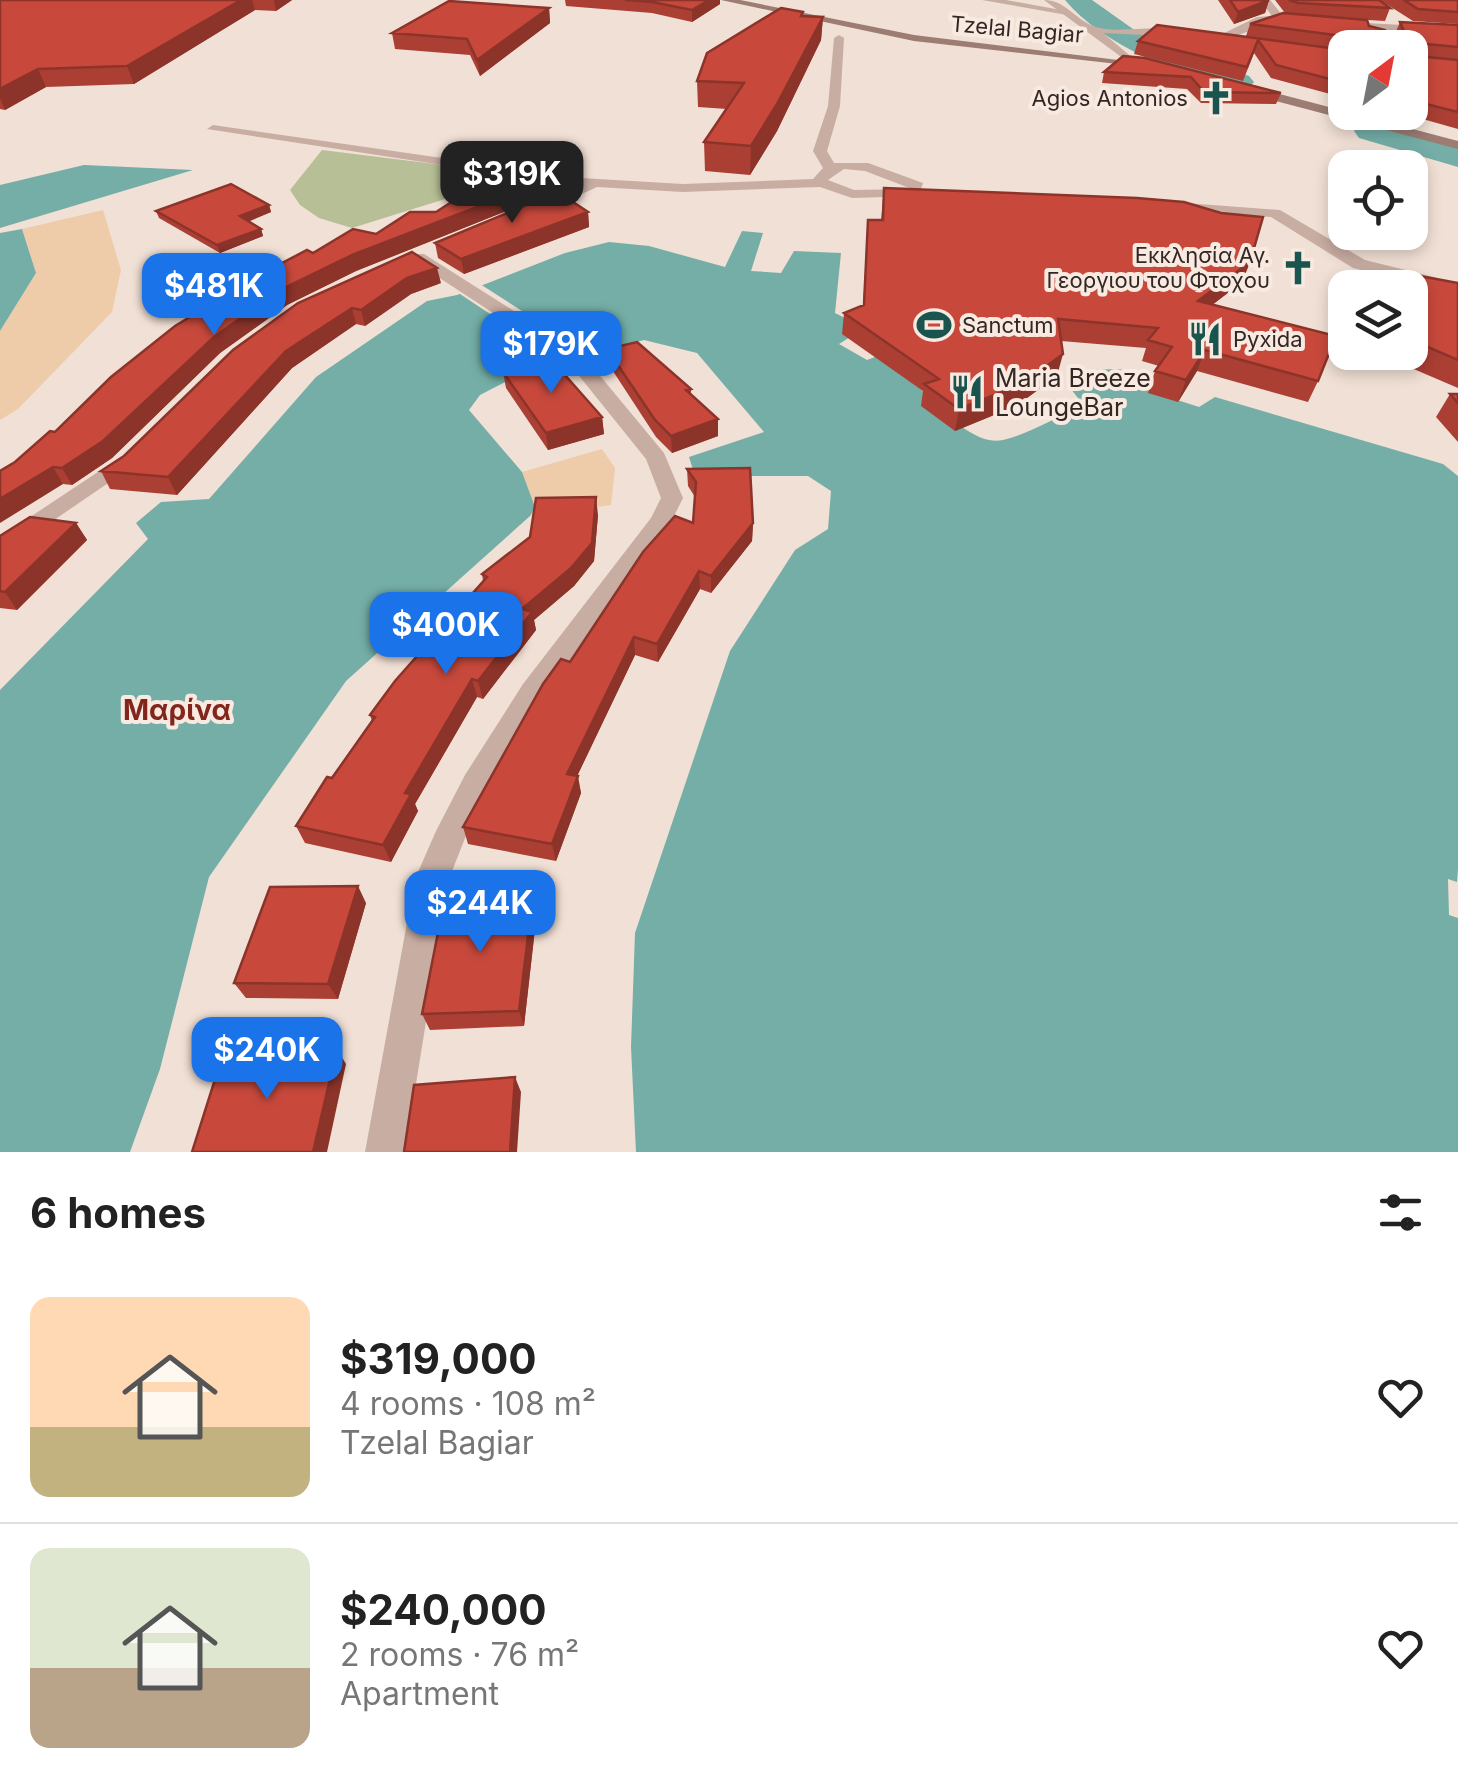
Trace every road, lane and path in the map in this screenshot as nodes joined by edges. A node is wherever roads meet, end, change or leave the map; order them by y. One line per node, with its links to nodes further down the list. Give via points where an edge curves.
1 (726, 0): 8 (main road, Tzelal Bagiar)
2 (987, 0): 6 (street)
3 (1050, 0): 6 (street)
4 (1265, 0): 7 (street)
5 (1382, 10): 10 (street)
6 (1067, 12): 11 (street)
7 (1279, 18): 10 (street); 14 (street, via 1261,18)
8 (832, 22): 9 (main road, Tzelal Bagiar); 13 (street, via 832,35)
9 (858, 28): 13 (street); 16 (main road, Tzelal Bagiar)
10 (1409, 28): 12 (street)
11 (1098, 30): 14 (street); 16 (street)
12 (1458, 31)
13 (839, 38): 21 (street, via 834,106 820,150)
14 (1216, 40): 15 (street)
15 (1232, 42)
16 (1128, 60): 17 (main road, Tzelal Bagiar)
17 (1159, 66)
18 (1227, 84): 20 (main road)
19 (216, 127): 22 (street)
20 (1457, 144)
21 (831, 169): 23 (street, via 862,166); 24 (street, via 820,176)
22 (594, 176): 24 (street, via 683,188); 27 (street, via 588,188)
23 (890, 176): 25 (street, via 892,184); 25 (street, via 929,192)
24 (822, 183): 25 (street, via 848,193)
25 (880, 192)
26 (1155, 206): 29 (street, via 1275,213 1359,264)
27 (512, 219)
28 (418, 257): 32 (street, via 575,358 656,458 672,498 662,521 568,643 475,785 446,842 432,879)
29 (1458, 288)
30 (148, 440): 31 (street, via 104,479)
31 (0, 549)
32 (385, 1152)

